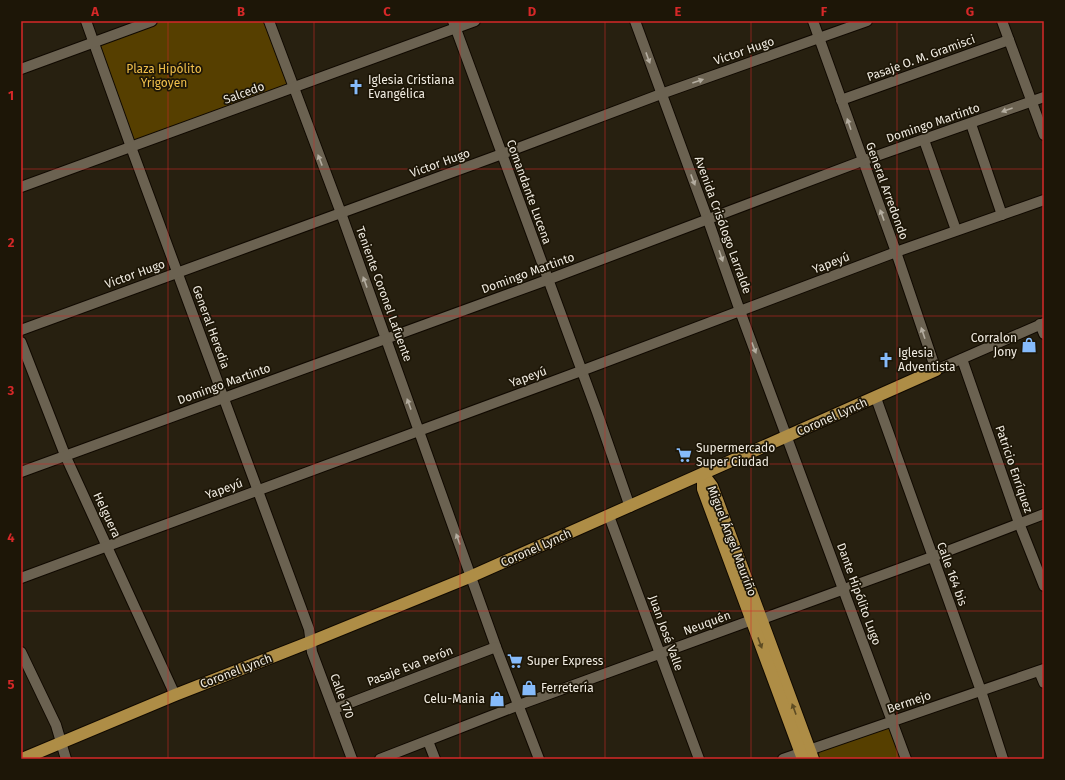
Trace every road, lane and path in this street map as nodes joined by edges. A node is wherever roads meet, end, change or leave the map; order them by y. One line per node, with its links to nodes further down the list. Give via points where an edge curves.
1 (86, 21): 12 (street, General Heredia)
2 (152, 21): 12 (street)
3 (269, 21): 14 (street, Teniente Coronel Lafuente)
4 (475, 21): 9 (street, Salcedo)
5 (635, 21): 15 (street, Avenida Crisólogo Larralde, one-way to 15)
6 (813, 21): 10 (street, General Arredondo)
7 (867, 21): 10 (street, Victor Hugo)
8 (1002, 21): 11 (street)
9 (454, 24): 14 (street, Salcedo); 23 (street, Comandante Lucena)
10 (819, 38): 15 (street, Victor Hugo, one-way to 10); 17 (street, General Arredondo)
11 (1009, 40): 17 (street, Pasaje O. M. Gramisci); 18 (street)
12 (94, 42): 13 (street); 22 (street, General Heredia)
13 (21, 69)
14 (293, 89): 22 (street, Salcedo); 27 (street, Teniente Coronel Lafuente, one-way to 14)
15 (661, 94): 23 (street, Victor Hugo); 29 (street, Avenida Crisólogo Larralde, one-way to 29)
16 (1044, 97): 18 (street, Domingo Martinto)
17 (841, 100): 24 (street, General Arredondo, one-way to 17)
18 (1032, 101): 19 (street, Domingo Martinto, one-way to 19); 20 (street)
19 (971, 124): 21 (street, Domingo Martinto); 28 (street)
20 (1044, 135)
21 (924, 140): 24 (street, Domingo Martinto); 30 (street)
22 (131, 147): 25 (street, Salcedo); 32 (street, General Heredia)
23 (502, 154): 27 (street, Victor Hugo); 33 (street, Comandante Lucena)
24 (862, 161): 29 (street, Domingo Martinto); 31 (street, General Arredondo, one-way to 24)
25 (21, 188)
26 (1044, 200): 28 (street, Yapeyú)
27 (341, 213): 32 (street, Victor Hugo); 38 (street, Teniente Coronel Lafuente, one-way to 27)
28 (1002, 215): 30 (street, Yapeyú)
29 (708, 220): 33 (street, Domingo Martinto); 34 (street, Avenida Crisólogo Larralde, one-way to 34)
30 (956, 230): 31 (street, Yapeyú)
31 (896, 252): 34 (street, Yapeyú); 41 (street, General Arredondo, one-way to 31)
32 (178, 272): 36 (street, Victor Hugo); 43 (street, General Heredia)
33 (547, 280): 38 (street, Domingo Martinto); 42 (street, Comandante Lucena)
34 (740, 311): 42 (street, Yapeyú); 46 (street, Avenida Crisólogo Larralde, one-way to 46)
35 (1042, 324): 37 (street); 40 (street, Coronel Lynch)
36 (21, 330)
37 (1044, 334)
38 (386, 339): 43 (street, Domingo Martinto); 45 (street, Teniente Coronel Lafuente, one-way to 38)
39 (21, 342): 47 (street, Helguera)
40 (962, 359): 41 (street, Coronel Lynch); 54 (street, Patricio Enríquez)
41 (936, 370): 44 (main road, Coronel Lynch)
42 (581, 371): 45 (street, Yapeyú); 51 (street, Comandante Lucena)
43 (224, 398): 47 (street, Domingo Martinto); 50 (street, General Heredia)
44 (876, 398): 46 (main road, Coronel Lynch); 56 (street, Calle 164 bis)
45 (419, 430): 50 (street, Yapeyú); 57 (street, Teniente Coronel Lafuente, one-way to 45)
46 (787, 437): 49 (main road, Coronel Lynch); 60 (street, Dante Hipólito Lugo)
47 (65, 455): 48 (street, Domingo Martinto); 55 (street, Helguera)
48 (21, 472)
49 (703, 474): 51 (main road, Coronel Lynch); 61 (main road, Miguel Ángel Mauriño, via 703,489)
50 (257, 490): 55 (street, Yapeyú); 62 (street, General Heredia, via 309,629)
51 (630, 507): 53 (main road, Coronel Lynch)
52 (1044, 514): 54 (street, Neuquén)
53 (609, 516): 57 (main road, Coronel Lynch); 65 (street, Juan José Valle)
54 (1019, 523): 56 (street, Neuquén); 59 (street, Patricio Enríquez)
55 (107, 546): 58 (street, Yapeyú); 69 (street, Helguera)
56 (932, 557): 60 (street, Neuquén); 68 (street, Calle 164 bis)
57 (472, 576): 62 (main road, Coronel Lynch); 63 (street, Teniente Coronel Lafuente)
58 (21, 578)
59 (1044, 586)
60 (843, 588): 61 (street, Neuquén); 72 (street, Dante Hipólito Lugo)
61 (757, 620): 65 (street, Neuquén); 75 (main road, Miguel Ángel Mauriño)
62 (310, 642): 69 (main road, Coronel Lynch); 71 (street, Calle 170)
63 (496, 647): 70 (street, Teniente Coronel Lafuente); 71 (street, Pasaje Eva Perón)
64 (21, 652): 74 (street, via 56,725)
65 (660, 654): 70 (street, Neuquén); 82 (street, Juan José Valle)
66 (1042, 670): 67 (street); 68 (street, Bermejo)
67 (1044, 683)
68 (981, 691): 72 (street, Bermejo); 85 (street, Calle 164 bis)
69 (175, 695): 74 (main road, Coronel Lynch)
70 (519, 705): 73 (street, Neuquén); 81 (street, Teniente Coronel Lafuente)
71 (334, 709): 78 (street, Calle 170)
72 (892, 722): 75 (street, Bermejo); 84 (street, Dante Hipólito Lugo)
73 (428, 741): 79 (street, Neuquén); 80 (street)
74 (61, 743): 76 (main road, Coronel Lynch); 77 (street)
75 (807, 755): 83 (street, Bermejo)
76 (22, 759)
77 (66, 759)
78 (352, 759)
79 (380, 759)
80 (435, 759)
81 (539, 759)
82 (699, 759)
83 (783, 759)
84 (906, 759)
85 (1003, 759)

